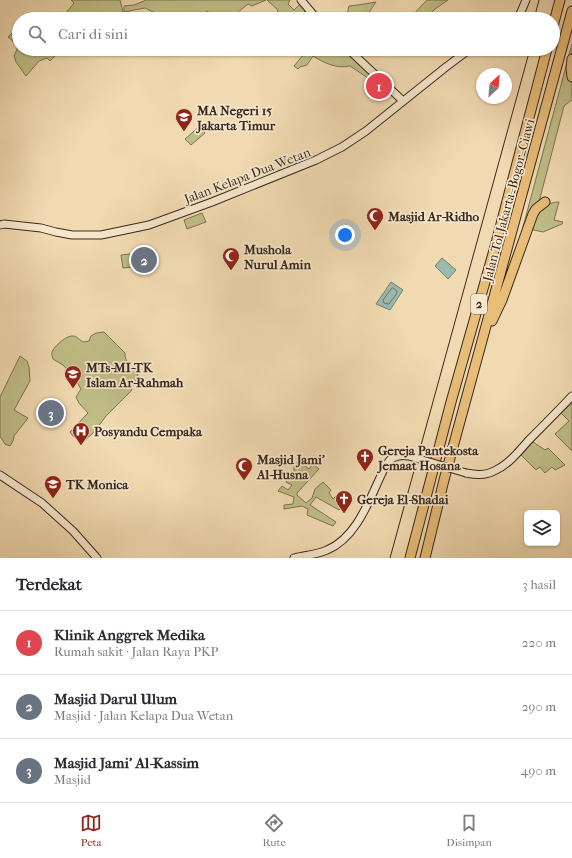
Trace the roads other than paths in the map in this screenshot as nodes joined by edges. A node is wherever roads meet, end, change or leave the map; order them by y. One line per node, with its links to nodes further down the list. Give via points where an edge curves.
1 (301, 0): 5 (street)
2 (526, 0): 6 (street)
3 (560, 0): 7 (highway)
4 (572, 11): 8 (highway, Jalan Tol Jakarta–Bogor–Ciawi / 2)
5 (311, 12)
6 (521, 12)
7 (557, 12)
8 (560, 55)
9 (355, 56): 15 (street)
10 (461, 56): 15 (street, Jalan Kelapa Dua Wetan)
11 (545, 56): 23 (highway, Jalan Tol Jakarta–Bogor–Ciawi / 2)
12 (560, 56): 18 (highway, Jalan Tol Jakarta–Bogor–Ciawi / 2)
13 (572, 59): 14 (highway)
14 (572, 77)
15 (403, 101): 17 (street, Jalan Kelapa Dua Wetan, via 366,131 334,152 149,225 101,235 84,235)
16 (545, 202): 18 (highway, via 533,214 502,300)
17 (0, 225)
18 (485, 332): 24 (highway, Jalan Tol Jakarta–Bogor–Ciawi / 2)
19 (572, 396): 22 (street, bridge, via 519,451 500,468 491,472 476,475 403,455 393,458 384,469 352,531 331,548)
20 (0, 475): 21 (street, via 49,509)
21 (97, 558)
22 (294, 558)
23 (410, 558)
24 (425, 558)

